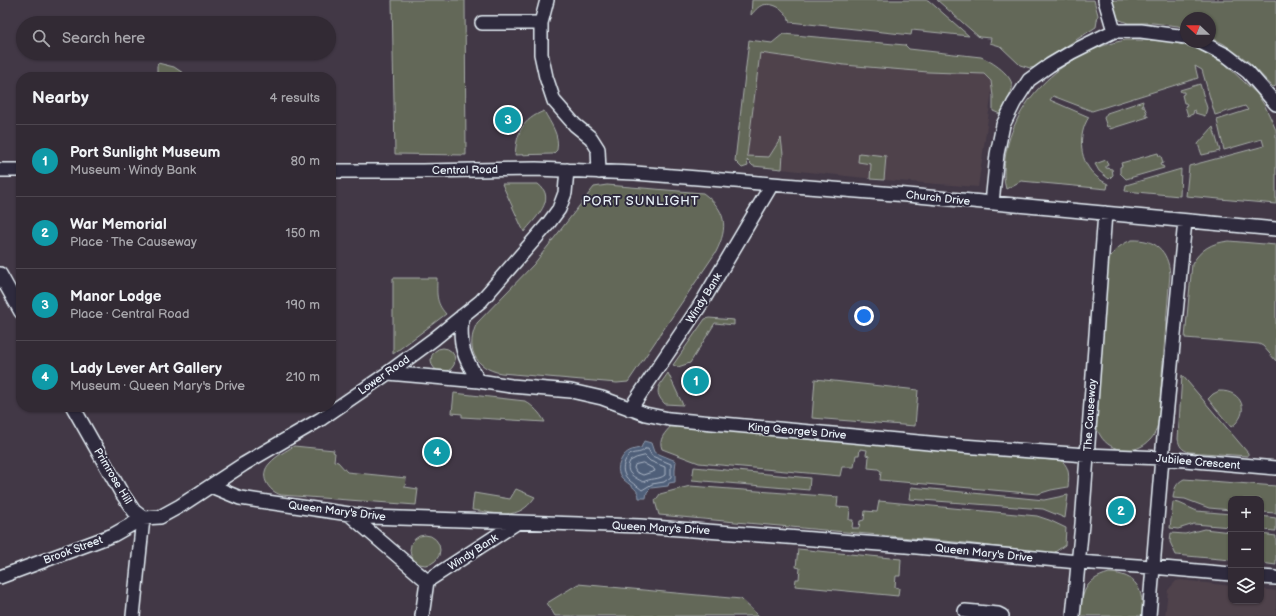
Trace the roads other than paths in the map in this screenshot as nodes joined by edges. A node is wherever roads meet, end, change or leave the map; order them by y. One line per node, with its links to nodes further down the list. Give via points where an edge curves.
1 (547, 0): 4 (street)
2 (1105, 0): 5 (street)
3 (482, 23): 4 (street)
4 (541, 23): 13 (street, via 541,54 554,101 575,125 591,138 598,149)
5 (1114, 31): 6 (street, via 1141,31); 15 (street, via 1072,52 1029,80 1003,125)
6 (1180, 36)
7 (1212, 48): 8 (street, via 1248,72)
8 (1276, 103)
9 (0, 170): 10 (street)
10 (16, 170)
11 (567, 170): 12 (street, Central Road); 13 (street, Central Road); 21 (street, Lower Road, via 565,192 559,209 481,301)
12 (336, 171)
13 (599, 172): 14 (street, Church Drive)
14 (772, 184): 15 (street, Church Drive); 25 (street, Windy Bank, via 701,304)
15 (992, 203): 16 (street, Church Drive)
16 (1105, 214): 17 (street, Church Drive); 28 (street, The Causeway)
17 (1185, 221): 18 (street, Church Drive); 30 (street)
18 (1276, 229)
19 (0, 274): 20 (street)
20 (16, 302)
21 (462, 316): 22 (street, Lower Road); 23 (street, via 460,334 463,351)
22 (388, 373): 23 (street, King George's Drive); 24 (street, Lower Road)
23 (479, 381): 25 (street, King George's Drive, via 571,391 602,398)
24 (336, 409)
25 (630, 409): 28 (street, King George's Drive, via 669,419)
26 (77, 412): 34 (street, Primrose Hill, via 121,492 134,511)
27 (331, 412): 32 (street, Lower Road)
28 (1086, 455): 29 (street, King George's Drive); 36 (street, The Causeway)
29 (1120, 456): 30 (street, Jubilee Crescent)
30 (1162, 458): 31 (street, Jubilee Crescent); 37 (street)
31 (1276, 468)
32 (211, 486): 33 (street, Queen Mary's Drive, via 240,498); 34 (street, Lower Road, via 160,517)
33 (349, 514): 35 (street, Queen Mary's Drive, via 370,517); 42 (street)
34 (143, 518): 39 (street, Brook Street, via 114,535); 44 (street)
35 (518, 522): 36 (street, Queen Mary's Drive, via 640,526); 42 (street, Windy Bank)
36 (1078, 562): 37 (street, Queen Mary's Drive); 47 (street, The Causeway)
37 (1152, 567): 38 (street); 48 (street)
38 (1228, 574)
39 (0, 577)
40 (1264, 577): 41 (street)
41 (1276, 578)
42 (427, 581): 45 (street)
43 (965, 611): 46 (street)
44 (133, 616)
45 (422, 616)
46 (1002, 616)
47 (1073, 616)
48 (1149, 616)

